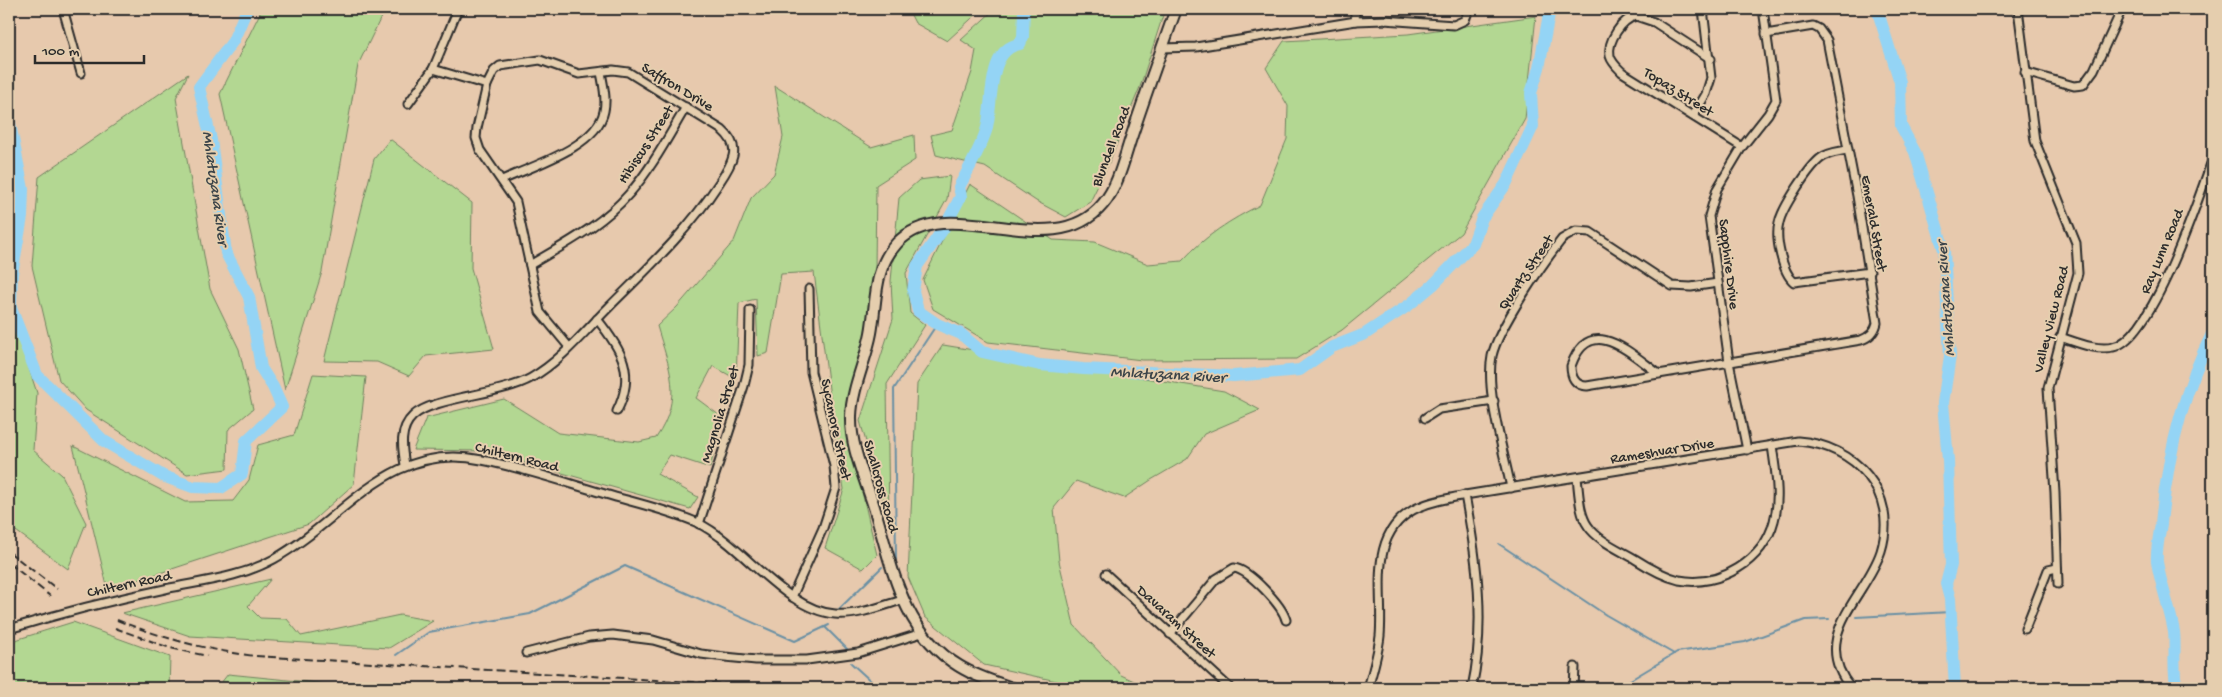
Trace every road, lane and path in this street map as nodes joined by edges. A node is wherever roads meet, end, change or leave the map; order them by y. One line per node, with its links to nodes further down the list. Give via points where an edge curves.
1 (63, 9): 15 (street)
2 (458, 9): 14 (street)
3 (1176, 9): 12 (street, Blundell Road)
4 (1354, 9): 10 (street)
5 (1703, 9): 13 (street)
6 (1763, 9): 11 (street, Sapphire Drive)
7 (2018, 9): 17 (street, Valley View Road)
8 (2122, 9): 17 (street, via 2094,70 2083,84 2074,86)
9 (1469, 12): 10 (street, via 1462,22 1448,25)
10 (1356, 20): 12 (street, via 1196,47)
11 (1766, 34): 22 (street, Sapphire Drive, via 1776,100); 23 (street, Emerald Street, via 1806,26 1813,26 1823,33 1831,54)
12 (1162, 48): 26 (street, Blundell Road, via 1114,187 1104,203 1086,219 1069,227 1050,230 929,225)
13 (1711, 59): 21 (street, via 1711,82); 21 (street, Topaz Street, via 1654,22 1636,16 1622,24 1610,50 1612,61 1622,72)
14 (433, 69): 18 (street); 19 (street)
15 (81, 72)
16 (601, 72): 18 (street, Saffron Drive, via 578,74 540,60 525,61 500,66); 20 (street, Saffron Drive, via 628,72); 25 (street, via 604,110 593,132 576,145)
17 (2025, 72): 33 (street, Valley View Road, via 2035,141 2078,256 2078,272)
18 (487, 85): 25 (street, Saffron Drive, via 476,138 484,157)
19 (408, 104)
20 (686, 108): 27 (street, Hibiscus Street, via 628,195 594,225); 32 (street, Saffron Drive, via 729,136 734,156 688,228)
21 (1693, 116): 22 (street, Topaz Street)
22 (1742, 147): 29 (street, Sapphire Drive, via 1717,188 1709,216)
23 (1847, 150): 28 (street, Emerald Street); 28 (street, via 1827,154 1813,166 1779,222 1779,238 1786,269 1794,282)
24 (2213, 158): 33 (street, Ray Lunn Road, via 2168,274 2135,331 2113,347 2092,346)
25 (502, 180): 27 (street, Saffron Drive, via 516,202)
26 (900, 240): 51 (street, Shallcross Road, via 881,266 869,347 851,414 855,449)
27 (530, 265): 34 (street, Saffron Drive, via 540,312)
28 (1870, 272): 35 (street, Emerald Street, via 1877,323 1867,338)
29 (1718, 283): 35 (street, Sapphire Drive); 37 (street, Quartz Street, via 1672,286 1590,232 1583,230 1569,234 1556,247 1502,332 1492,356)
30 (809, 289): 50 (street, Sycamore Street, via 811,372 834,466 836,488 823,528)
31 (750, 310): 46 (street, Magnolia Street, via 746,380)
32 (597, 319): 34 (street, Saffron Drive); 38 (street, via 618,347 625,372 626,390)
33 (2060, 337): 47 (street, Valley View Road, via 2048,388)
34 (569, 347): 42 (street, Saffron Drive, via 543,370 518,384 431,405 413,415 402,438)
35 (1729, 362): 36 (street, Emerald Street); 41 (street, Sapphire Drive)
36 (1659, 374): 36 (street, Emerald Street, via 1582,386 1574,381 1571,366 1583,345 1591,339 1600,338 1615,344)
37 (1494, 401): 39 (street, via 1448,407); 44 (street, Quartz Street)
38 (617, 411)
39 (1425, 418)
40 (1772, 445): 41 (street, Rameshvar Drive); 43 (street, via 1777,499 1770,532 1744,564 1705,581 1680,580 1657,572 1593,532 1585,519); 64 (street, Rameshvar Drive, via 1798,441 1835,449 1860,466 1880,496 1884,527 1880,552 1843,618 1837,639 1838,664)
41 (1747, 450): 43 (street, Rameshvar Drive)
42 (405, 466): 46 (street, Chiltern Road, via 439,458 478,459 662,510); 53 (street, Chiltern Road, via 370,486 294,546 252,569 72,610)
43 (1577, 478): 44 (street, Rameshvar Drive)
44 (1512, 488): 45 (street, Rameshvar Drive)
45 (1465, 495): 61 (street, Rameshvar Drive, via 1413,510 1387,536 1381,558 1380,637); 62 (street, via 1480,601 1479,644)
46 (699, 524): 50 (street, Chiltern Road, via 716,534)
47 (2057, 568): 49 (street, Valley View Road); 54 (street, via 2048,570)
48 (1106, 574): 56 (street, Davaram Street)
49 (2058, 584)
50 (792, 597): 51 (street, Chiltern Road, via 835,614 862,611)
51 (902, 600): 55 (street, Shallcross Road)
52 (1286, 620): 56 (street, via 1284,612 1271,597 1243,571 1234,568 1216,579)
53 (9, 629)
54 (2025, 629)
55 (922, 633): 57 (street, via 858,653 798,660 756,660 701,654 653,640 613,635 589,637); 59 (street, Shallcross Road, via 935,648 959,666)
56 (1170, 634): 60 (street, Davaram Street)
57 (526, 653)
58 (1575, 667): 63 (street)
59 (1012, 688)
60 (1230, 688)
61 (1368, 688)
62 (1472, 688)
63 (1574, 688)
64 (1851, 688)

